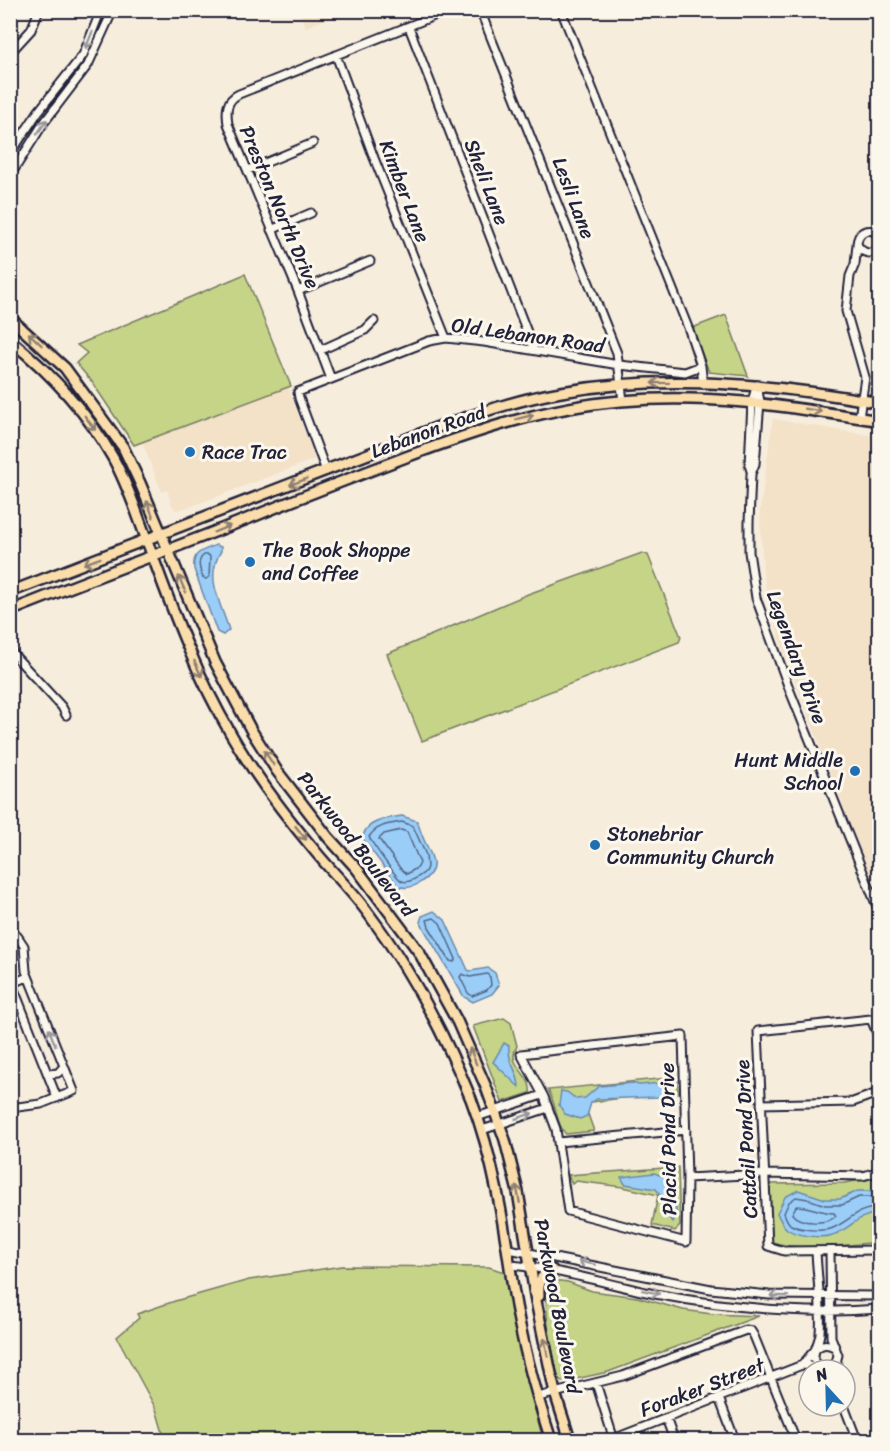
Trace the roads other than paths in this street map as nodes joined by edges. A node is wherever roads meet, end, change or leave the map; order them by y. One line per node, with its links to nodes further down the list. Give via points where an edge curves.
1 (39, 10): 8 (street, via 31,30)
2 (100, 10): 10 (street, one-way to 10, via 83,55)
3 (113, 10): 11 (street, via 96,53)
4 (449, 10): 7 (street, Preston North Drive)
5 (480, 10): 33 (street, Lesli Lane, via 596,298)
6 (561, 10): 34 (street)
7 (410, 27): 9 (street, Preston North Drive); 31 (street, Sheli Lane)
8 (10, 53)
9 (336, 55): 14 (street, Preston North Drive, via 232,98 226,110 228,124); 28 (street, Kimber Lane)
10 (73, 68): 11 (street); 13 (street)
11 (82, 75): 15 (street, one-way to 11, via 43,124)
12 (313, 143): 14 (street)
13 (10, 154)
14 (248, 170): 17 (street, Preston North Drive)
15 (10, 176)
16 (310, 213): 17 (street)
17 (272, 230): 25 (street, Preston North Drive)
18 (879, 237): 19 (street, via 874,231 864,231)
19 (857, 244): 21 (street); 24 (street)
20 (879, 246): 21 (street)
21 (869, 253): 22 (street); 24 (street)
22 (879, 257)
23 (370, 261): 25 (street)
24 (855, 264): 40 (street, via 846,311 865,377)
25 (298, 291): 30 (street, Preston North Drive)
26 (10, 318): 32 (main road, Parkwood Boulevard, one-way to 26)
27 (374, 321): 30 (street, via 366,330)
28 (446, 338): 31 (street, Old Lebanon Road); 36 (street, Old Lebanon Road, via 411,347)
29 (10, 340): 35 (main road, Parkwood Boulevard)
30 (321, 350): 36 (street, Preston North Drive)
31 (534, 350): 33 (street, Old Lebanon Road)
32 (62, 364): 35 (main road); 48 (main road, Parkwood Boulevard, one-way to 32, via 123,447)
33 (619, 365): 34 (street, Old Lebanon Road, via 684,372); 37 (street, Lesli Lane)
34 (701, 366): 38 (street)
35 (50, 375): 49 (main road, Parkwood Boulevard, one-way to 49, via 81,411 112,457)
36 (331, 379): 46 (street, Old Lebanon Road, via 298,392)
37 (622, 384): 38 (main road, Lebanon Road, one-way to 37); 41 (street, Lesli Lane); 46 (main road, Lebanon Road, via 560,392 499,406)
38 (703, 384): 39 (main road, Lebanon Road)
39 (757, 385): 40 (main road, Lebanon Road); 42 (street, Legendary Drive)
40 (862, 400): 43 (main road, Lebanon Road); 44 (street)
41 (623, 401): 42 (main road, Lebanon Road); 47 (main road, Lebanon Road, one-way to 41, via 500,424 567,408)
42 (756, 402): 44 (main road, Lebanon Road, one-way to 44); 58 (street, Legendary Drive, via 749,552 756,598)
43 (879, 403)
44 (859, 418): 45 (main road, Lebanon Road)
45 (879, 421)
46 (326, 471): 47 (main road); 48 (main road, Lebanon Road, one-way to 48)
47 (331, 485): 50 (main road, Lebanon Road, one-way to 47)
48 (161, 534): 49 (main road, Lebanon Road); 50 (main road, Parkwood Boulevard)
49 (147, 540): 51 (main road, Parkwood Boulevard); 52 (main road, Lebanon Road, one-way to 52)
50 (168, 551): 51 (main road, Lebanon Road); 56 (main road, Parkwood Boulevard, one-way to 50, via 277,771 246,722 215,663)
51 (153, 556): 53 (main road, Lebanon Road); 57 (main road, Parkwood Boulevard, one-way to 57, via 214,705 258,778)
52 (10, 592)
53 (10, 611)
54 (10, 648): 55 (street)
55 (66, 715)
56 (328, 837): 57 (main road); 59 (main road, Parkwood Boulevard)
57 (314, 850): 61 (main road, Parkwood Boulevard)
58 (879, 914)
59 (395, 921): 61 (main road); 64 (main road, Parkwood Boulevard, via 419,952)
60 (10, 929): 62 (street, via 24,946)
61 (380, 932): 65 (main road, Parkwood Boulevard)
62 (28, 976): 63 (street); 67 (street, one-way to 62)
63 (11, 981): 68 (street)
64 (457, 1021): 65 (main road); 75 (main road, Parkwood Boulevard, one-way to 64)
65 (441, 1029): 76 (main road, Parkwood Boulevard)
66 (879, 1040): 72 (street, Cattail Pond Drive, via 872,1019 758,1031)
67 (64, 1066): 68 (street, via 57,1073); 71 (street, via 74,1092)
68 (48, 1074): 71 (street)
69 (879, 1092): 72 (street, via 853,1102)
70 (542, 1095): 74 (street); 75 (street); 79 (street, Placid Pond Drive, via 521,1054 683,1036)
71 (57, 1098): 73 (street)
72 (761, 1104): 82 (street, Cattail Pond Drive)
73 (10, 1108)
74 (548, 1108): 77 (street, one-way to 74); 80 (street)
75 (494, 1111): 76 (street); 77 (main road, Parkwood Boulevard)
76 (477, 1117): 78 (main road, Parkwood Boulevard)
77 (500, 1124): 78 (street); 86 (main road, Parkwood Boulevard, one-way to 77, via 518,1192)
78 (482, 1130): 84 (main road, Parkwood Boulevard)
79 (686, 1130): 80 (street); 83 (street, Placid Pond Drive)
80 (558, 1142): 83 (street, Placid Pond Drive, via 568,1211 686,1242)
81 (879, 1171): 82 (street, via 862,1176)
82 (765, 1174): 83 (street); 87 (street, Cattail Pond Drive, via 768,1246 784,1251)
83 (687, 1179)
84 (509, 1249): 86 (street); 89 (main road, Parkwood Boulevard)
85 (879, 1250): 88 (street)
86 (527, 1251): 90 (main road, Parkwood Boulevard); 93 (street, one-way to 86, via 711,1289)
87 (816, 1251): 88 (street); 93 (street)
88 (830, 1251): 94 (street)
89 (511, 1265): 90 (street); 108 (main road, Parkwood Boulevard)
90 (530, 1266): 91 (street); 98 (main road, Parkwood Boulevard)
91 (552, 1270): 96 (street, one-way to 96, via 655,1294 771,1310); 98 (main road, via 540,1281)
92 (879, 1296): 94 (street)
93 (818, 1297): 94 (street); 96 (street)
94 (829, 1297): 97 (street)
95 (879, 1309): 97 (street)
96 (819, 1311): 97 (street); 100 (street, via 820,1332)
97 (830, 1311): 99 (street)
98 (539, 1313): 107 (main road, Parkwood Boulevard, one-way to 98)
99 (836, 1349): 100 (street, via 825,1344); 103 (street)
100 (815, 1350): 101 (street, Foraker Street); 102 (street)
101 (808, 1358)
102 (814, 1358)
103 (837, 1358)
104 (797, 1367): 105 (street, Foraker Street)
105 (771, 1377): 106 (street, via 749,1330); 109 (street, Foraker Street); 118 (street)
106 (596, 1383): 107 (street); 115 (street)
107 (555, 1393): 108 (street); 114 (main road, Parkwood Boulevard)
108 (538, 1397): 113 (main road, Parkwood Boulevard)
109 (719, 1398): 110 (street, Foraker Street); 117 (street)
110 (666, 1418): 115 (street, Foraker Street); 116 (street)
111 (849, 1418): 119 (street)
112 (879, 1438): 120 (street)
113 (550, 1440)
114 (570, 1440)
115 (613, 1440)
116 (674, 1440)
117 (735, 1440)
118 (796, 1440)
119 (857, 1440)
120 (874, 1440)

